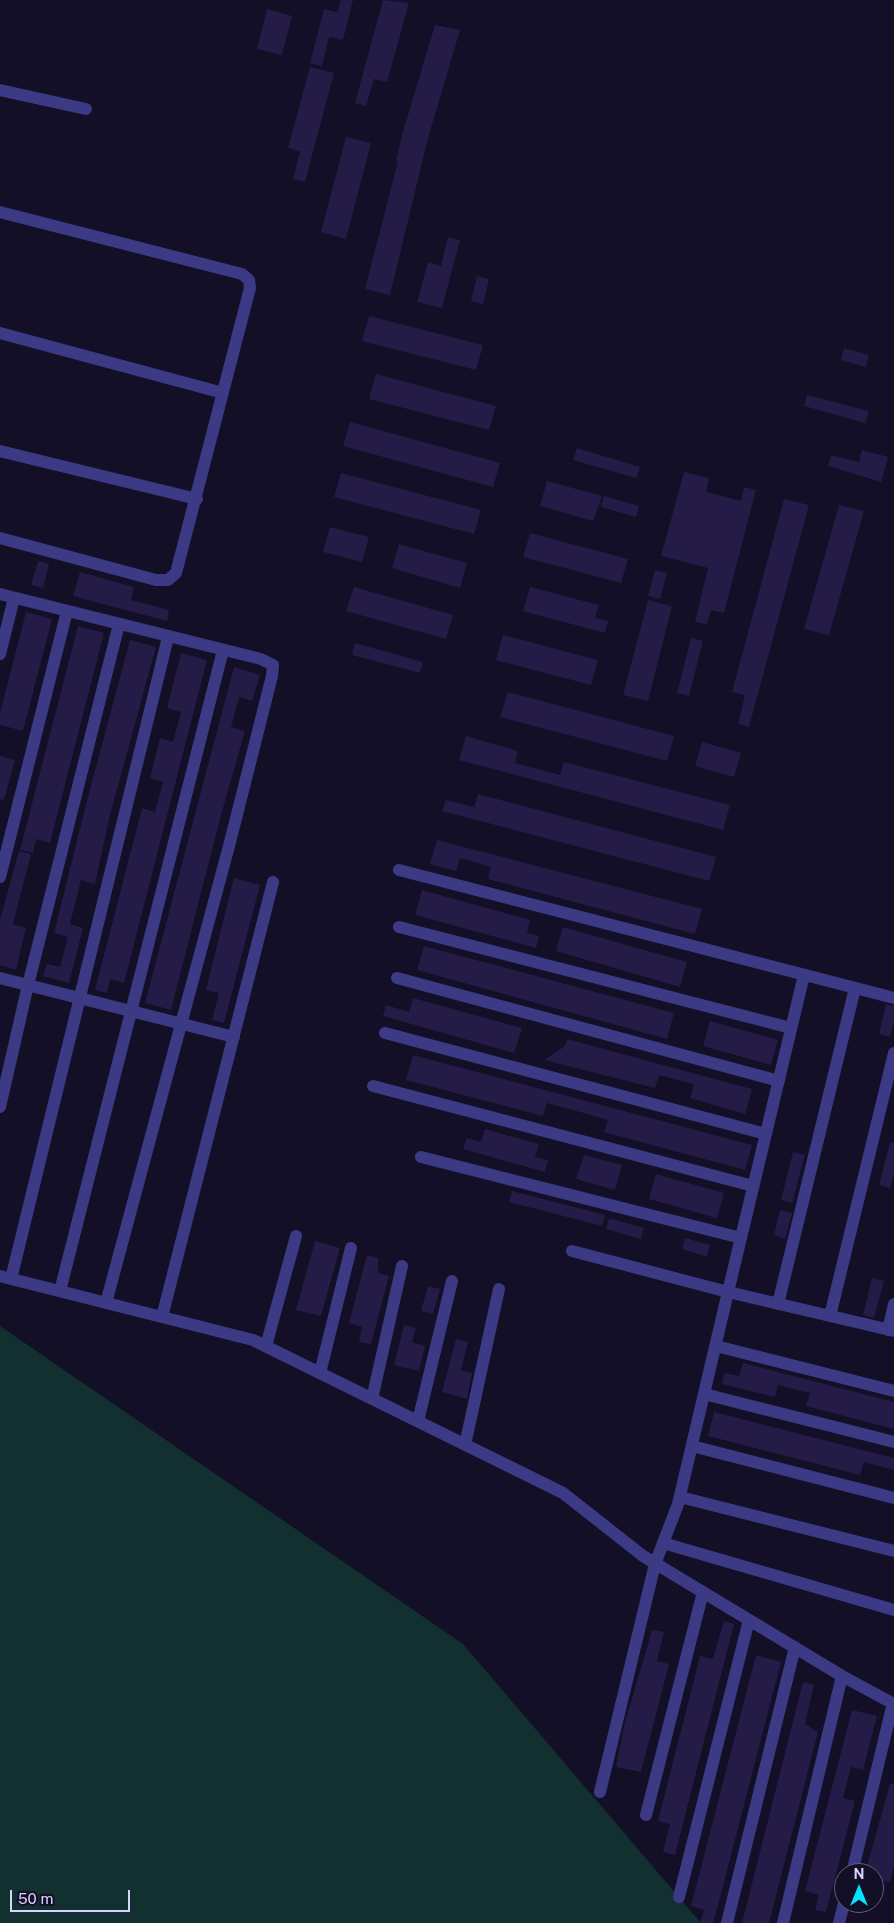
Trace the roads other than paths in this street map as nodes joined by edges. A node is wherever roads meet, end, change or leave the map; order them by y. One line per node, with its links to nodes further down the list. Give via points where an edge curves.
1 (0, 90): 2 (street)
2 (86, 110)
3 (0, 212): 5 (street, via 242,274 249,280 250,288)
4 (0, 334): 5 (street)
5 (223, 393): 7 (street)
6 (0, 451): 7 (street)
7 (197, 499): 8 (street, via 176,573 168,580 156,580)
8 (0, 538)
9 (0, 594): 10 (street)
10 (14, 598): 11 (street); 15 (street)
11 (67, 611): 12 (street); 17 (street)
12 (119, 624): 13 (street); 23 (street)
13 (168, 637): 14 (street); 25 (street)
14 (223, 650): 27 (street); 28 (street, via 273,665 272,676)
15 (0, 651)
16 (399, 870): 20 (street)
17 (0, 877)
18 (272, 882): 31 (street)
19 (399, 927): 29 (street)
20 (804, 975): 24 (street); 29 (street)
21 (0, 978): 23 (street)
22 (397, 978): 33 (street)
23 (28, 985): 25 (street); 35 (street)
24 (855, 988): 26 (street); 50 (street)
25 (80, 998): 27 (street); 44 (street)
26 (894, 998)
27 (131, 1011): 28 (street); 47 (street)
28 (182, 1024): 31 (street); 49 (street)
29 (791, 1028): 33 (street)
30 (385, 1034): 36 (street)
31 (234, 1037): 53 (street)
32 (894, 1053): 52 (street)
33 (779, 1081): 36 (street)
34 (373, 1086): 38 (street)
35 (0, 1107)
36 (766, 1134): 38 (street)
37 (421, 1157): 40 (street)
38 (753, 1186): 40 (street)
39 (296, 1236): 55 (street)
40 (741, 1238): 48 (street)
41 (351, 1248): 57 (street)
42 (572, 1251): 48 (street)
43 (402, 1266): 60 (street)
44 (5, 1277): 47 (street)
45 (452, 1281): 61 (street)
46 (499, 1289): 63 (street)
47 (60, 1291): 49 (street)
48 (728, 1292): 50 (street); 56 (street)
49 (106, 1303): 53 (street)
50 (778, 1304): 52 (street)
51 (894, 1304): 54 (street)
52 (830, 1316): 54 (street)
53 (162, 1317): 55 (street)
54 (891, 1331)
55 (266, 1346): 57 (street)
56 (716, 1346): 58 (street); 59 (street)
57 (320, 1373): 60 (street)
58 (894, 1391)
59 (704, 1394): 62 (street); 64 (street)
60 (372, 1398): 61 (street)
61 (418, 1421): 63 (street)
62 (894, 1442)
63 (465, 1445): 69 (street, via 563,1493)
64 (692, 1446): 65 (street); 66 (street)
65 (680, 1497): 67 (street); 68 (street)
66 (894, 1498)
67 (663, 1543): 69 (street); 71 (street)
68 (894, 1551)
69 (655, 1564): 70 (street); 76 (street)
70 (703, 1592): 72 (street); 77 (street)
71 (894, 1610)
72 (749, 1620): 73 (street); 79 (street)
73 (795, 1647): 74 (street); 80 (street)
74 (842, 1676): 75 (street); 81 (street)
75 (894, 1704): 78 (street)
76 (600, 1792)
77 (646, 1815)
78 (854, 1863)
79 (680, 1897)
80 (727, 1923)
81 (783, 1923)

